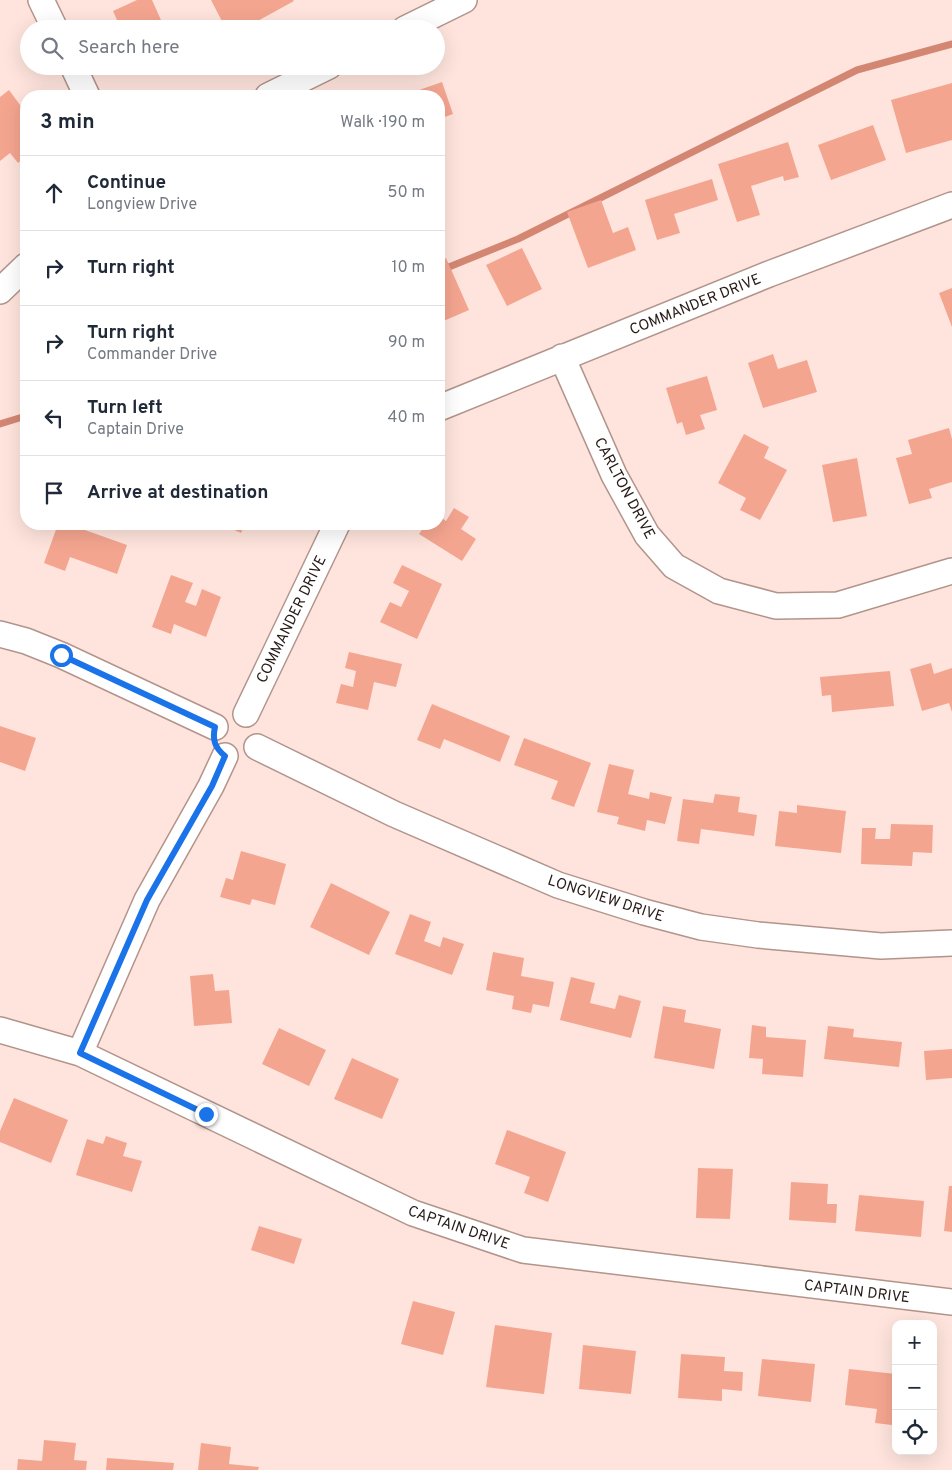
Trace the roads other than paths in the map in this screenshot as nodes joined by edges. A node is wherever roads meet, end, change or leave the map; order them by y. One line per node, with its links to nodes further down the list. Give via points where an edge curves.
1 (41, 0): 3 (street)
2 (464, 0): 4 (street)
3 (51, 20)
4 (423, 20)
5 (77, 75): 7 (street)
6 (311, 75): 8 (street)
7 (84, 90)
8 (280, 90)
9 (952, 205): 12 (street, COMMANDER DRIVE)
10 (20, 272): 11 (street)
11 (0, 291)
12 (562, 357): 13 (street, COMMANDER DRIVE); 15 (street, CARLTON DRIVE, via 614,475 647,535 674,566 719,591 776,606 838,605)
13 (445, 406)
14 (334, 530): 17 (street, COMMANDER DRIVE)
15 (952, 571)
16 (0, 634): 18 (street, via 61,655)
17 (246, 714): 18 (street, via 231,713); 19 (street, via 252,718 259,732)
18 (215, 727): 20 (street, via 216,747)
19 (257, 747): 20 (street, via 239,759); 21 (street, LONGVIEW DRIVE, via 394,814 558,885 635,910 701,927 758,935 881,946)
20 (225, 756): 23 (street, via 212,786 147,900)
21 (952, 943)
22 (0, 1030): 23 (street, CAPTAIN DRIVE)
23 (80, 1053): 24 (street, CAPTAIN DRIVE, via 413,1213 523,1250)
24 (952, 1302)

